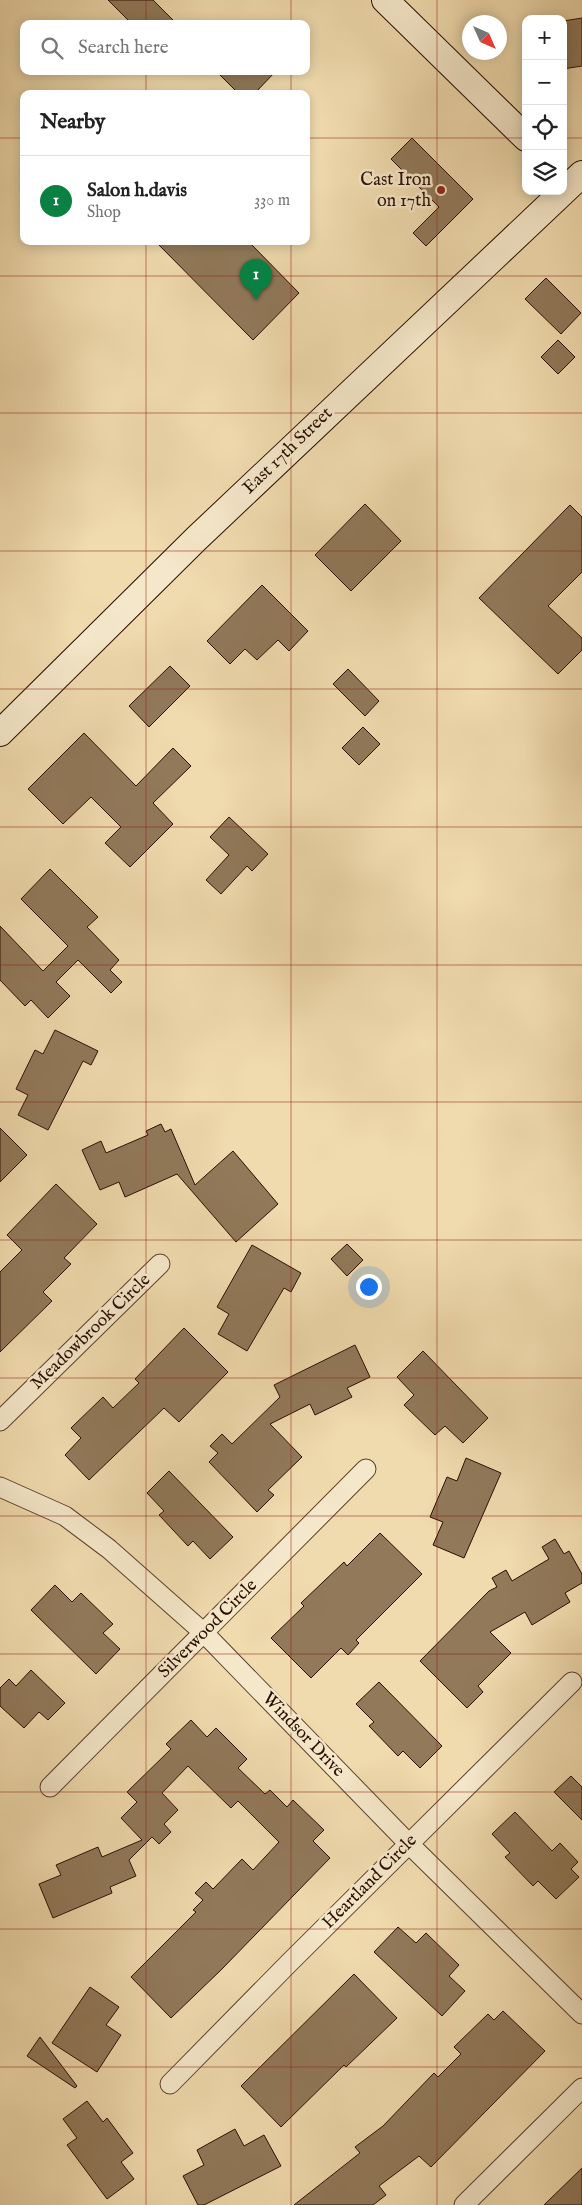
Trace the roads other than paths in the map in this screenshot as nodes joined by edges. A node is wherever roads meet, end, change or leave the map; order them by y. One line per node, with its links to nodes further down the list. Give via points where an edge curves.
1 (385, 0): 2 (main road)
2 (522, 134)
3 (575, 182): 4 (main road, East 17th Street, via 323,416)
4 (0, 733)
5 (160, 1264): 6 (street, Meadowbrook Circle)
6 (0, 1421)
7 (366, 1469): 9 (street, Silverwood Circle)
8 (0, 1487): 9 (street, Windsor Drive, via 65,1516 109,1549)
9 (204, 1632): 11 (street, Silverwood Circle); 12 (street, Windsor Drive)
10 (572, 1682): 12 (street, Heartland Circle)
11 (50, 1787)
12 (409, 1844): 13 (street, Windsor Drive); 14 (street, Heartland Circle)
13 (582, 2014)
14 (170, 2084)
15 (582, 2088): 16 (street)
16 (464, 2205)

